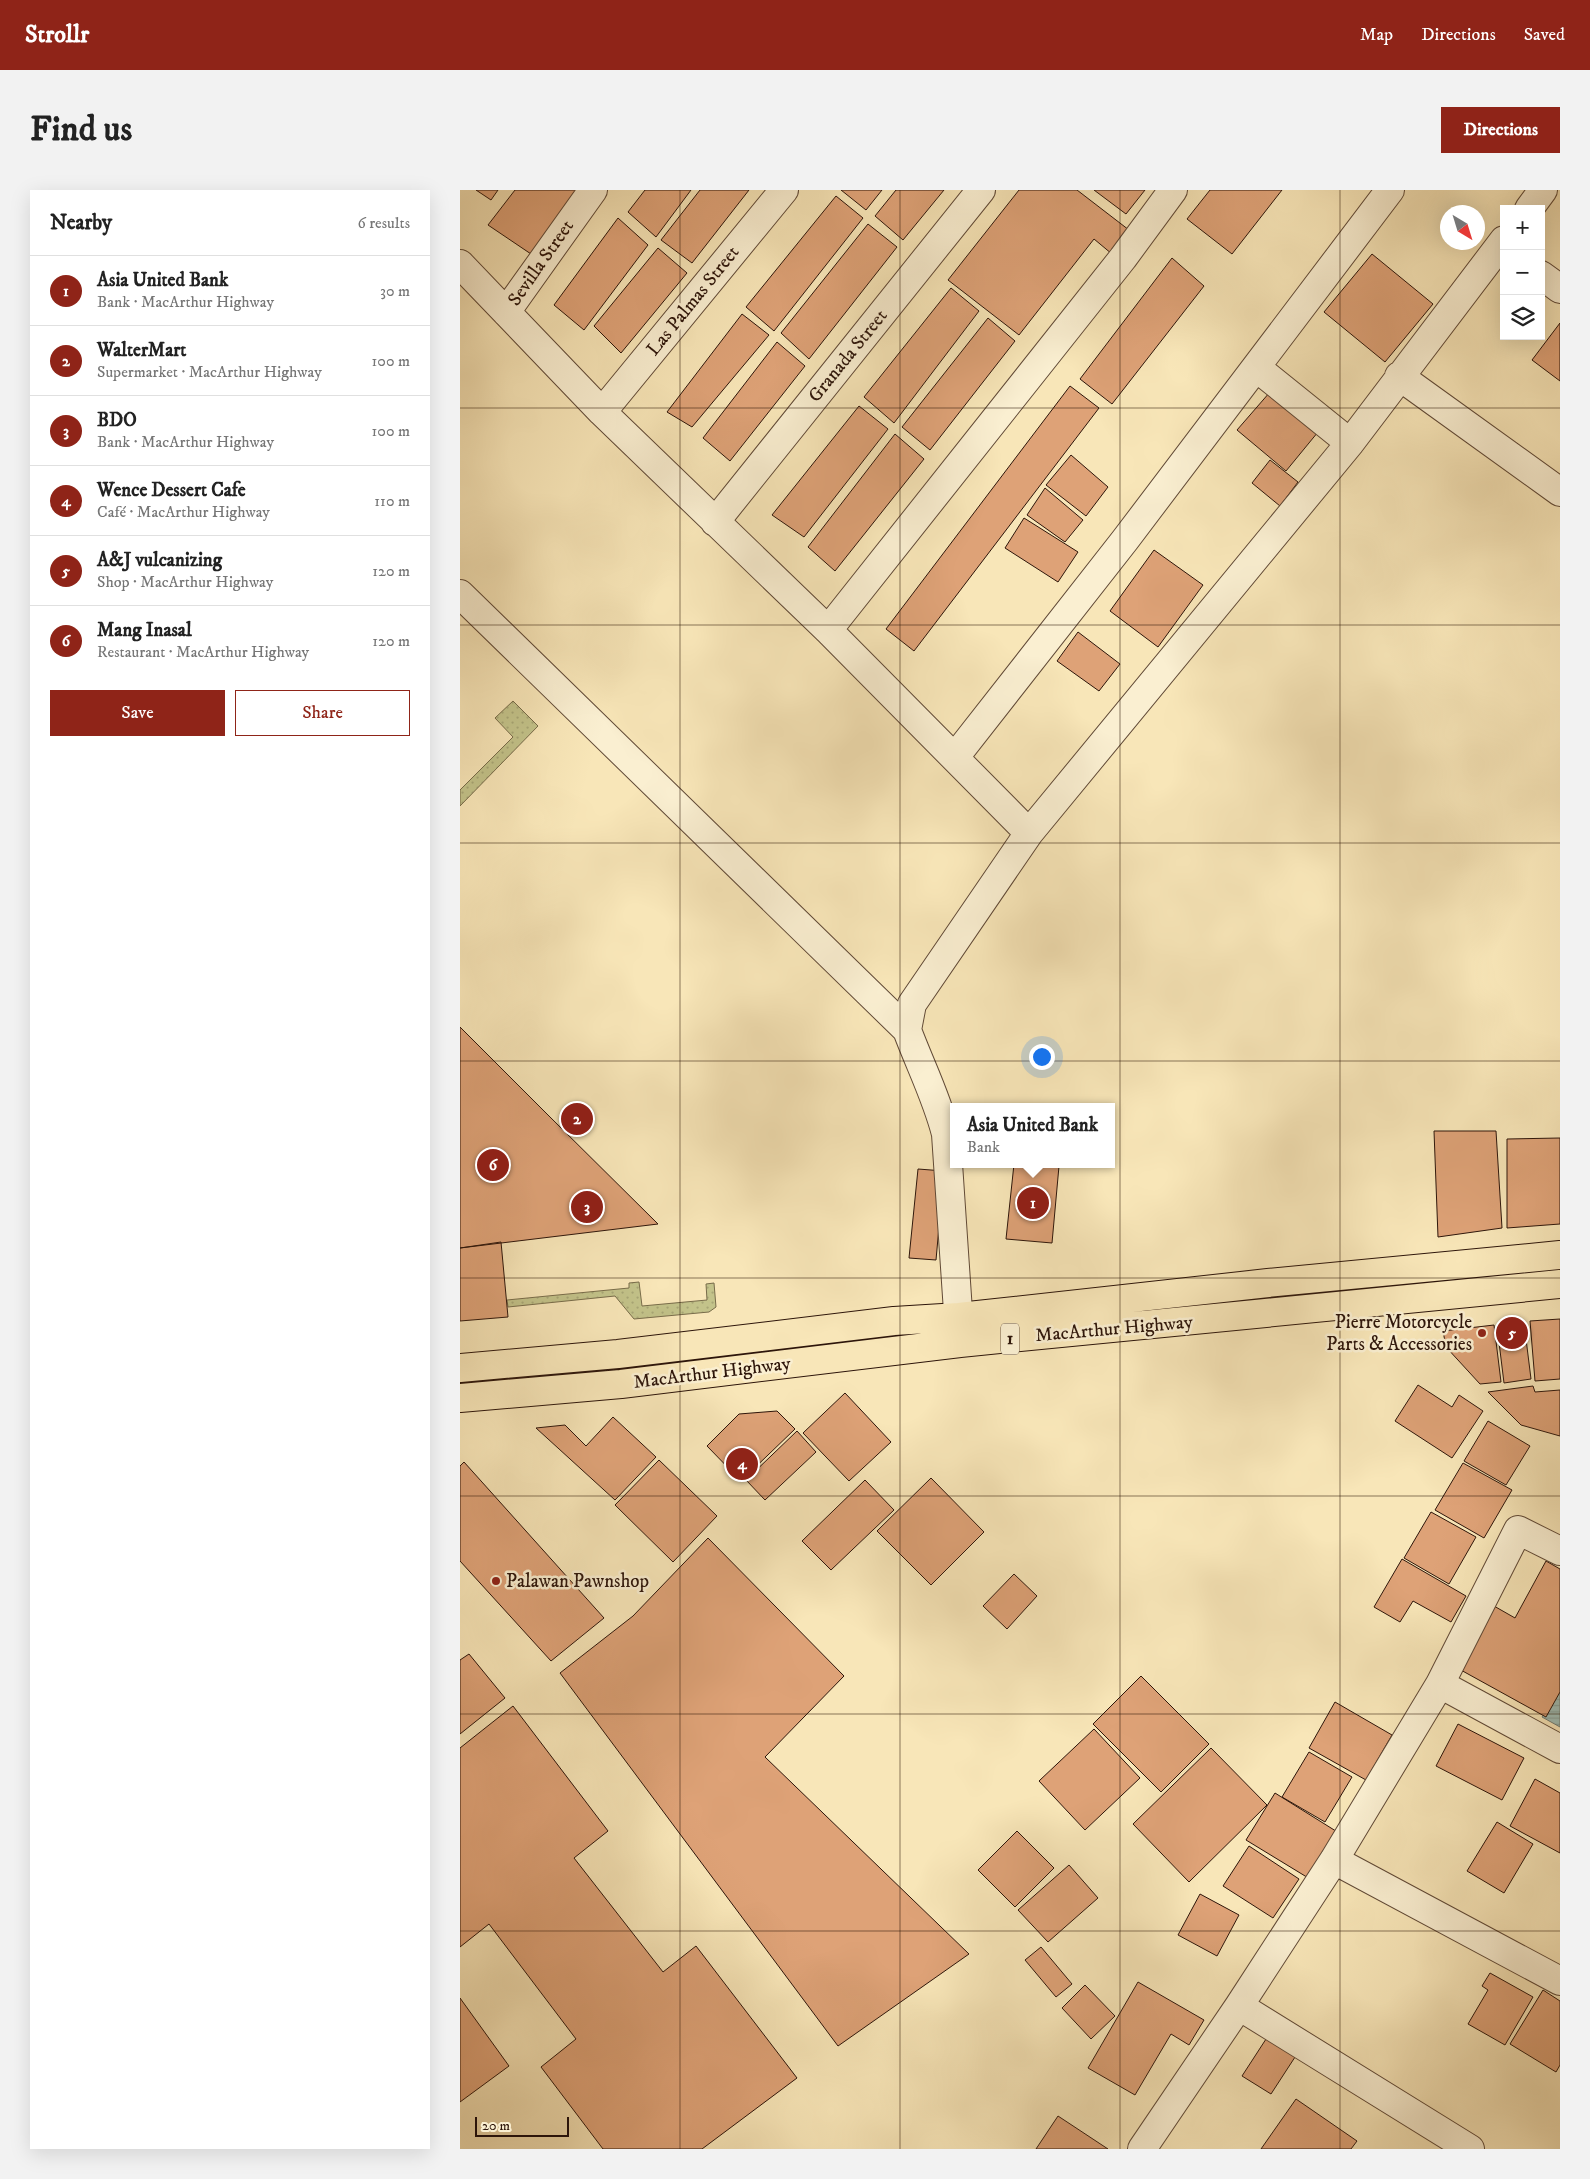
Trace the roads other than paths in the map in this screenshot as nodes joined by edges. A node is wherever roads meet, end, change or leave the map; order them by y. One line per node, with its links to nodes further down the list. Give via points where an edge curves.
1 (593, 190): 12 (street, Sevilla Street)
2 (784, 190): 15 (street, Las Palmas Street)
3 (981, 190): 18 (street, Granada Street)
4 (1173, 190): 20 (street, via 1123,258)
5 (1390, 190): 13 (street)
6 (1543, 190): 7 (street)
7 (1531, 205)
8 (1500, 248): 14 (street)
9 (460, 264): 12 (street)
10 (1545, 278): 11 (street)
11 (1560, 289)
12 (506, 312): 15 (street)
13 (1256, 368): 16 (street); 21 (street)
14 (1399, 376): 16 (street); 17 (street)
15 (602, 412): 18 (street)
16 (1350, 443): 22 (street)
17 (1560, 492)
18 (715, 522): 20 (street)
19 (460, 594): 23 (street)
20 (828, 630): 21 (street)
21 (954, 757): 22 (street)
22 (1029, 833): 23 (street, via 912,1004)
23 (907, 1030): 26 (street, via 939,1106 946,1134)
24 (1560, 1255): 26 (highway, MacArthur Highway / 1)
25 (1560, 1284): 27 (highway, MacArthur Highway / 1)
26 (958, 1317): 27 (street); 28 (highway, MacArthur Highway / 1, via 894,1321 628,1353)
27 (960, 1343): 29 (highway, MacArthur Highway / 1, via 640,1382)
28 (460, 1368)
29 (460, 1398)
30 (1560, 1551): 31 (street, via 1518,1530)
31 (1440, 1684): 32 (street); 33 (street)
32 (1560, 1749)
33 (1334, 1860): 34 (street); 35 (street)
34 (1560, 1981)
35 (1239, 2006): 36 (street); 37 (street)
36 (1142, 2149)
37 (1470, 2149)

